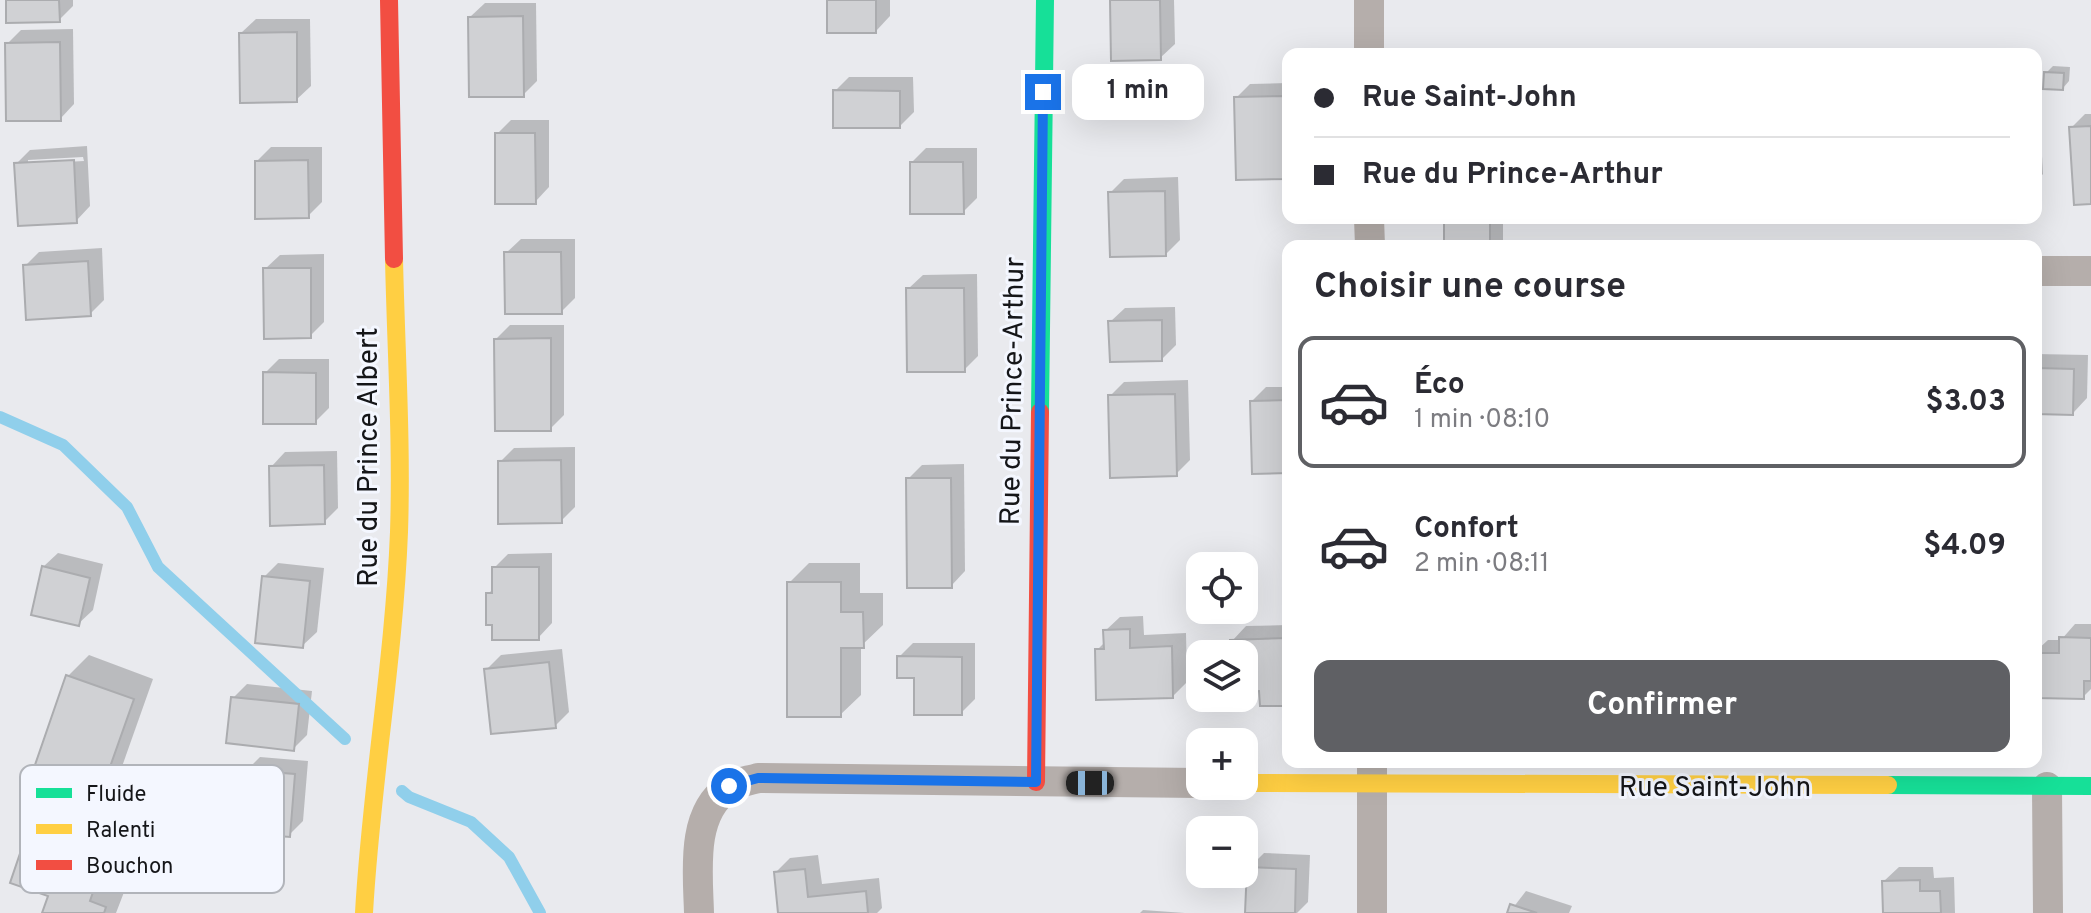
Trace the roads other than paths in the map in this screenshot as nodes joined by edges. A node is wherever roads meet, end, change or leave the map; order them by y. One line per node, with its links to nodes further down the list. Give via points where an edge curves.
1 (389, 0): 14 (street, Rue du Prince Albert, via 399,530)
2 (1045, 0): 9 (street, Rue du Prince-Arthur)
3 (1369, 0): 4 (street)
4 (1369, 48)
5 (2042, 271): 6 (street)
6 (2091, 271)
7 (1372, 773): 8 (street, Rue Saint-John); 10 (street, Rue Saint-John); 16 (street)
8 (1709, 774): 13 (street, Rue Saint-John)
9 (1036, 782): 11 (street); 15 (street, via 758,778 729,786 710,806 701,834)
10 (1258, 782)
11 (1186, 783)
12 (2091, 786): 13 (street, Rue Saint-John)
13 (2047, 787): 17 (street)
14 (364, 913)
15 (699, 913)
16 (1372, 913)
17 (2048, 913)

